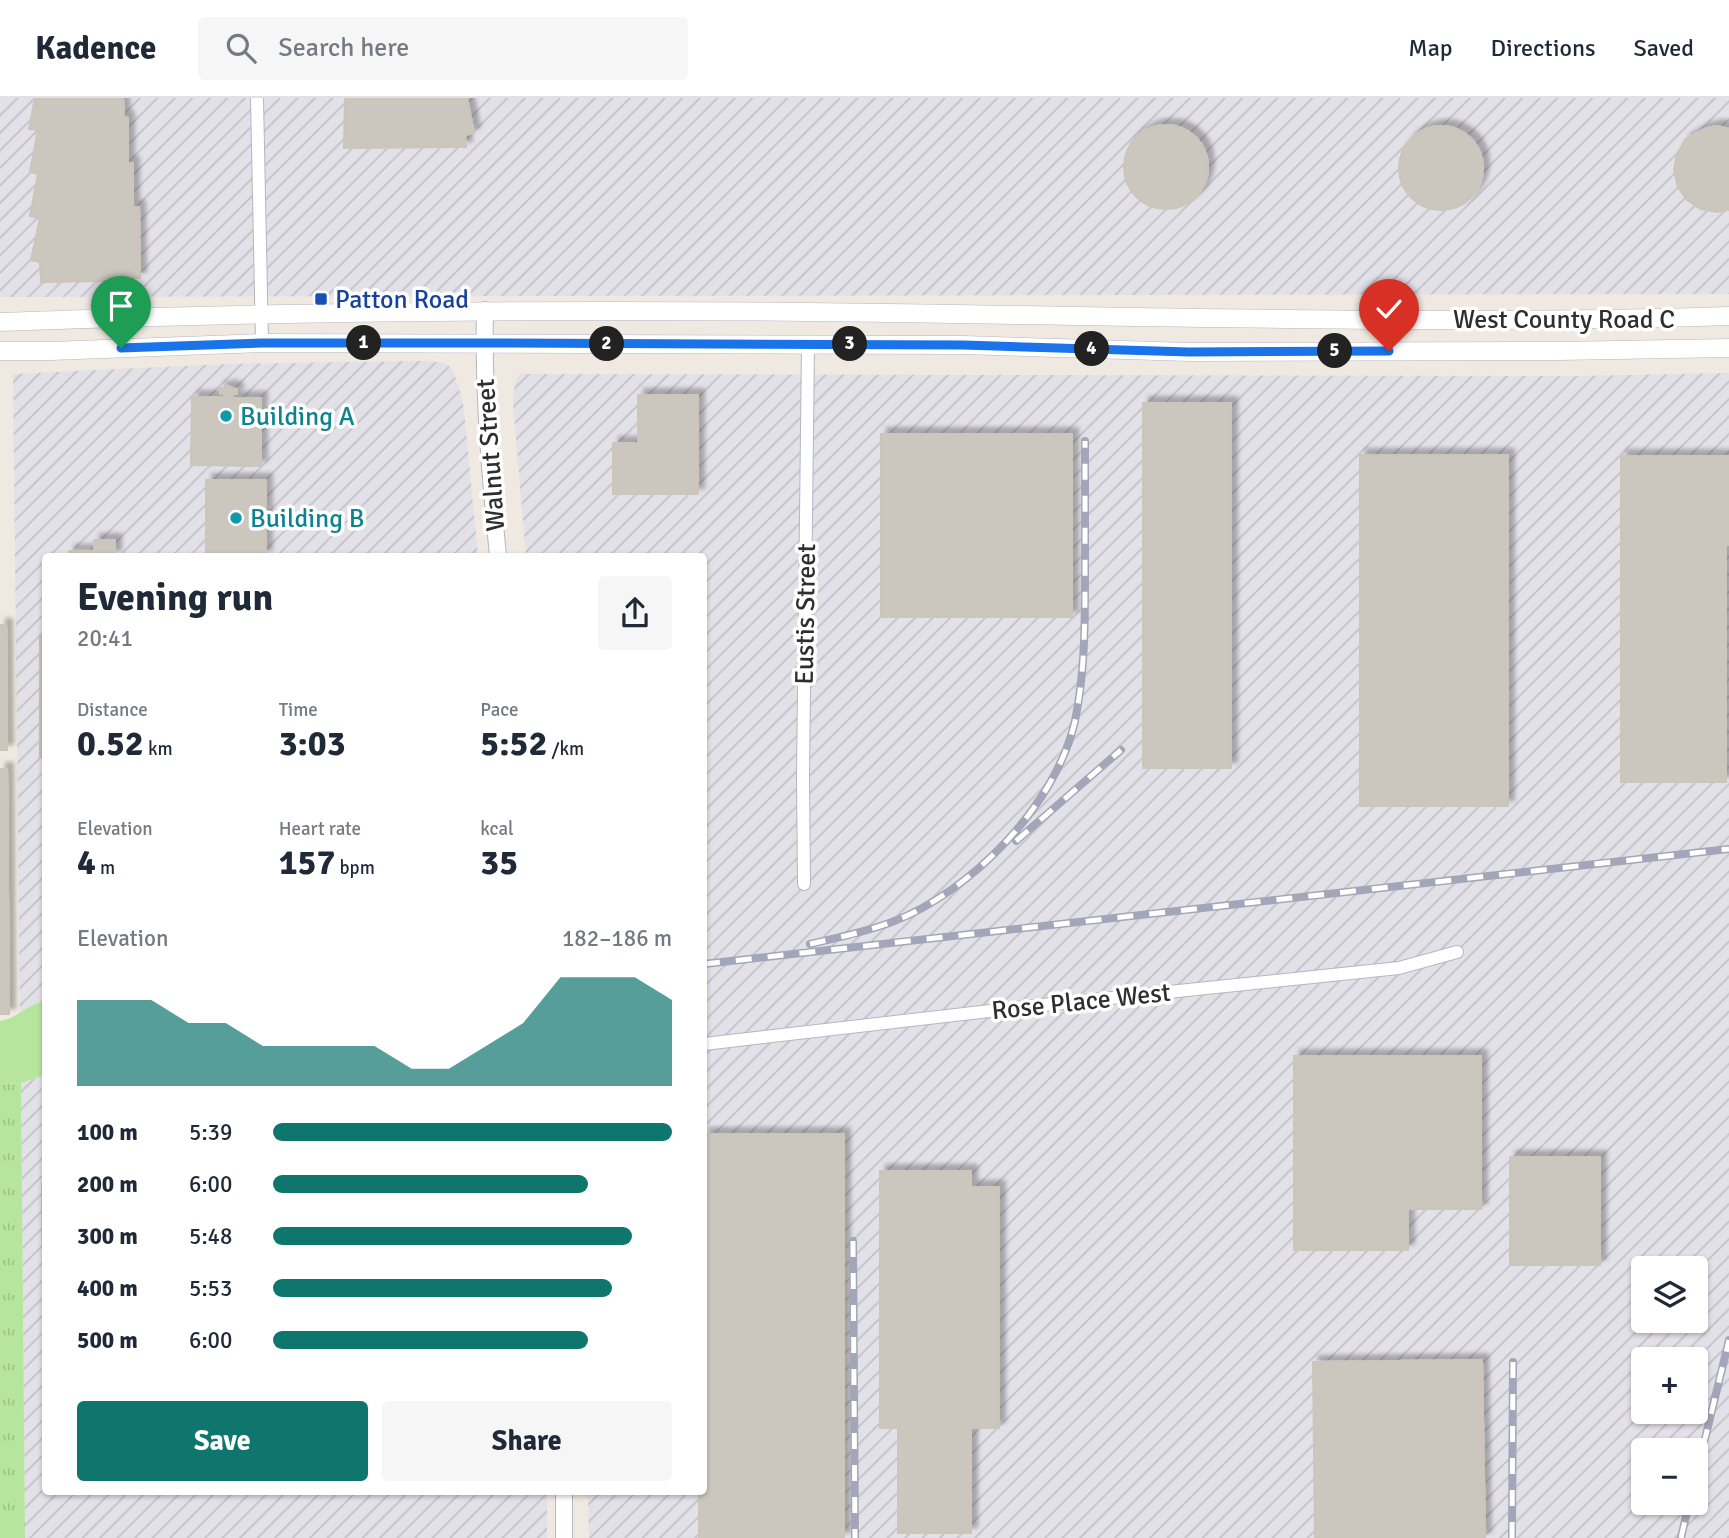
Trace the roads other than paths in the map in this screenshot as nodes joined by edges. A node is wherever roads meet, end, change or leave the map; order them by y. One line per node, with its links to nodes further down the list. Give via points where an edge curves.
1 (257, 98): 3 (street)
2 (485, 310): 3 (main road, West County Road C); 4 (main road, West County Road C, via 1506,320); 7 (street, Walnut Street)
3 (262, 314): 5 (main road, West County Road C); 6 (street)
4 (1729, 316)
5 (6, 322)
6 (262, 343): 7 (main road, West County Road C); 10 (main road, West County Road C)
7 (484, 343): 8 (main road, West County Road C); 11 (street, Walnut Street)
8 (808, 344): 9 (main road, West County Road C, via 1189,352); 12 (street, Eustis Street)
9 (1729, 348)
10 (6, 351)
11 (498, 553)
12 (804, 884)
13 (1457, 951): 14 (street, Rose Place West, via 1399,968)
14 (707, 1044)
15 (564, 1495): 16 (street)
16 (564, 1538)

